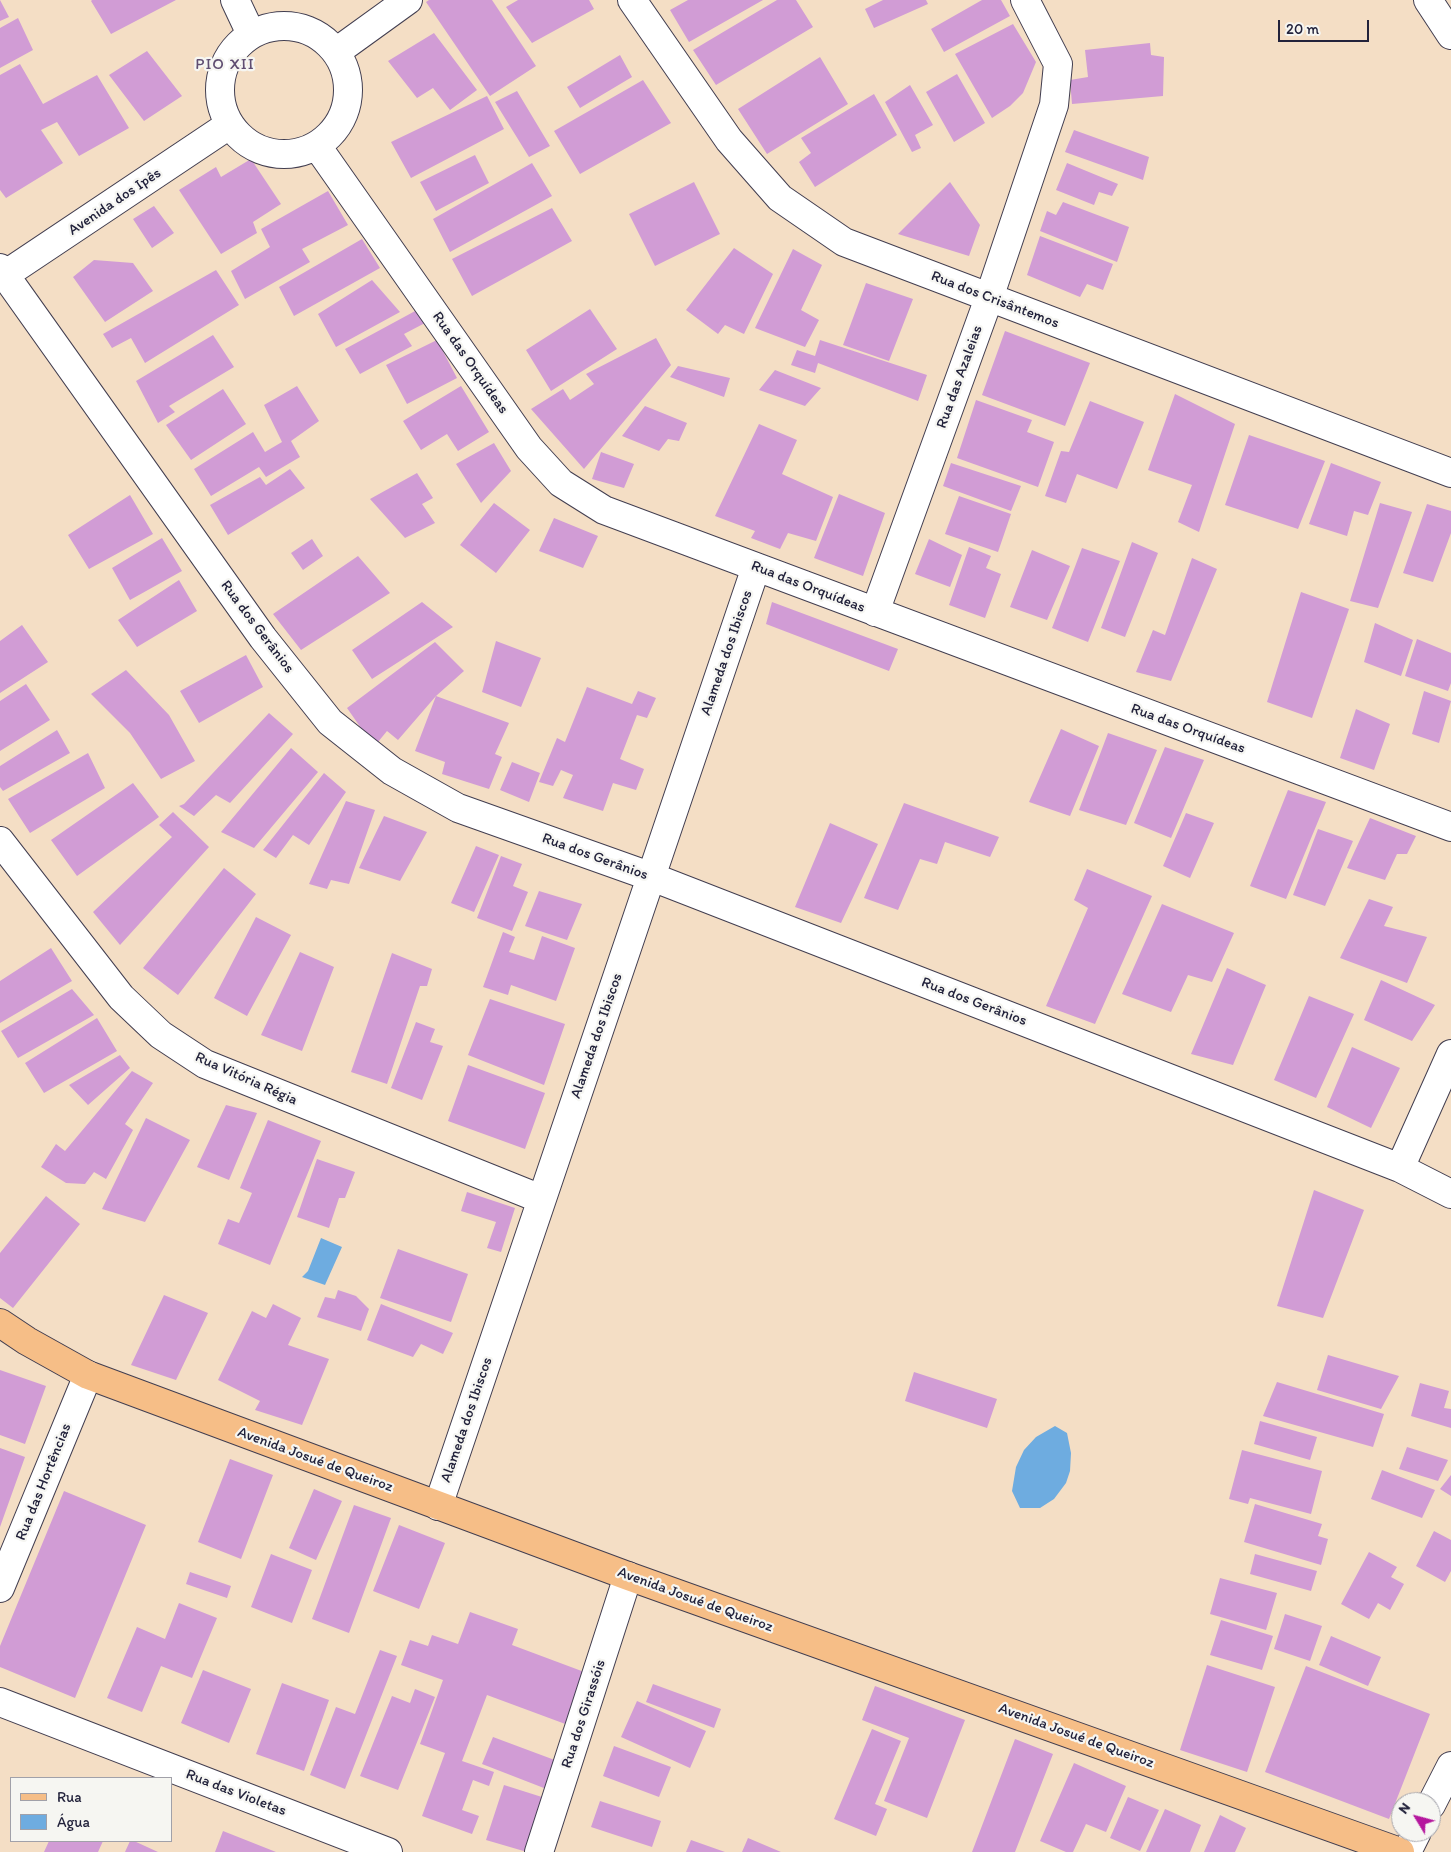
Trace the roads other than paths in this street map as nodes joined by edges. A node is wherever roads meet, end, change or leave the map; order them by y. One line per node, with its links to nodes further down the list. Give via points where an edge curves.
1 (236, 0): 6 (street)
2 (408, 0): 8 (street)
3 (632, 0): 12 (street, Rua dos Crisântemos, via 729,140 780,198 844,242)
4 (1025, 0): 12 (street, Rua das Azaleias, via 1058,64 1054,106)
5 (1428, 0): 7 (street)
6 (251, 34): 8 (street, via 269,27 288,25 306,29 323,38); 9 (street, via 235,48 224,65 219,85 221,106)
7 (1451, 35)
8 (336, 52): 10 (street, via 345,71 348,90 344,111 335,129)
9 (229, 125): 10 (street, via 243,140 260,150 281,154); 11 (street, Avenida dos Ipês)
10 (317, 146): 14 (street, Rua das Orquídeas, via 529,448 561,483 604,510)
11 (2, 274): 18 (street, Rua dos Gerânios, via 263,638 330,722 392,771 458,808)
12 (989, 298): 13 (street, Rua dos Crisântemos); 15 (street, Rua das Azaleias)
13 (1451, 473)
14 (756, 567): 15 (street, Rua das Orquídeas); 18 (street, Alameda dos Ibiscos)
15 (875, 612): 16 (street, Rua das Orquídeas)
16 (1451, 827)
17 (0, 841): 22 (street, Rua Vitória Régia, via 121,997 161,1036 205,1064)
18 (652, 877): 20 (street, Rua dos Gerânios); 22 (street, Alameda dos Ibiscos)
19 (1451, 1054): 20 (street)
20 (1400, 1168): 21 (street, Rua dos Gerânios)
21 (1451, 1194)
22 (541, 1199): 25 (street, Alameda dos Ibiscos)
23 (0, 1323): 24 (main road, Avenida Josué de Queiroz)
24 (88, 1375): 25 (main road, Avenida Josué de Queiroz); 27 (street, Rua das Hortências)
25 (438, 1506): 26 (main road, Avenida Josué de Queiroz)
26 (628, 1576): 32 (street, Rua dos Girassóis); 33 (main road, Avenida Josué de Queiroz)
27 (0, 1588)
28 (0, 1702): 31 (street, Rua das Violetas)
29 (1451, 1766): 30 (street)
30 (1438, 1792)
31 (388, 1852)
32 (539, 1852)
33 (1400, 1852)

